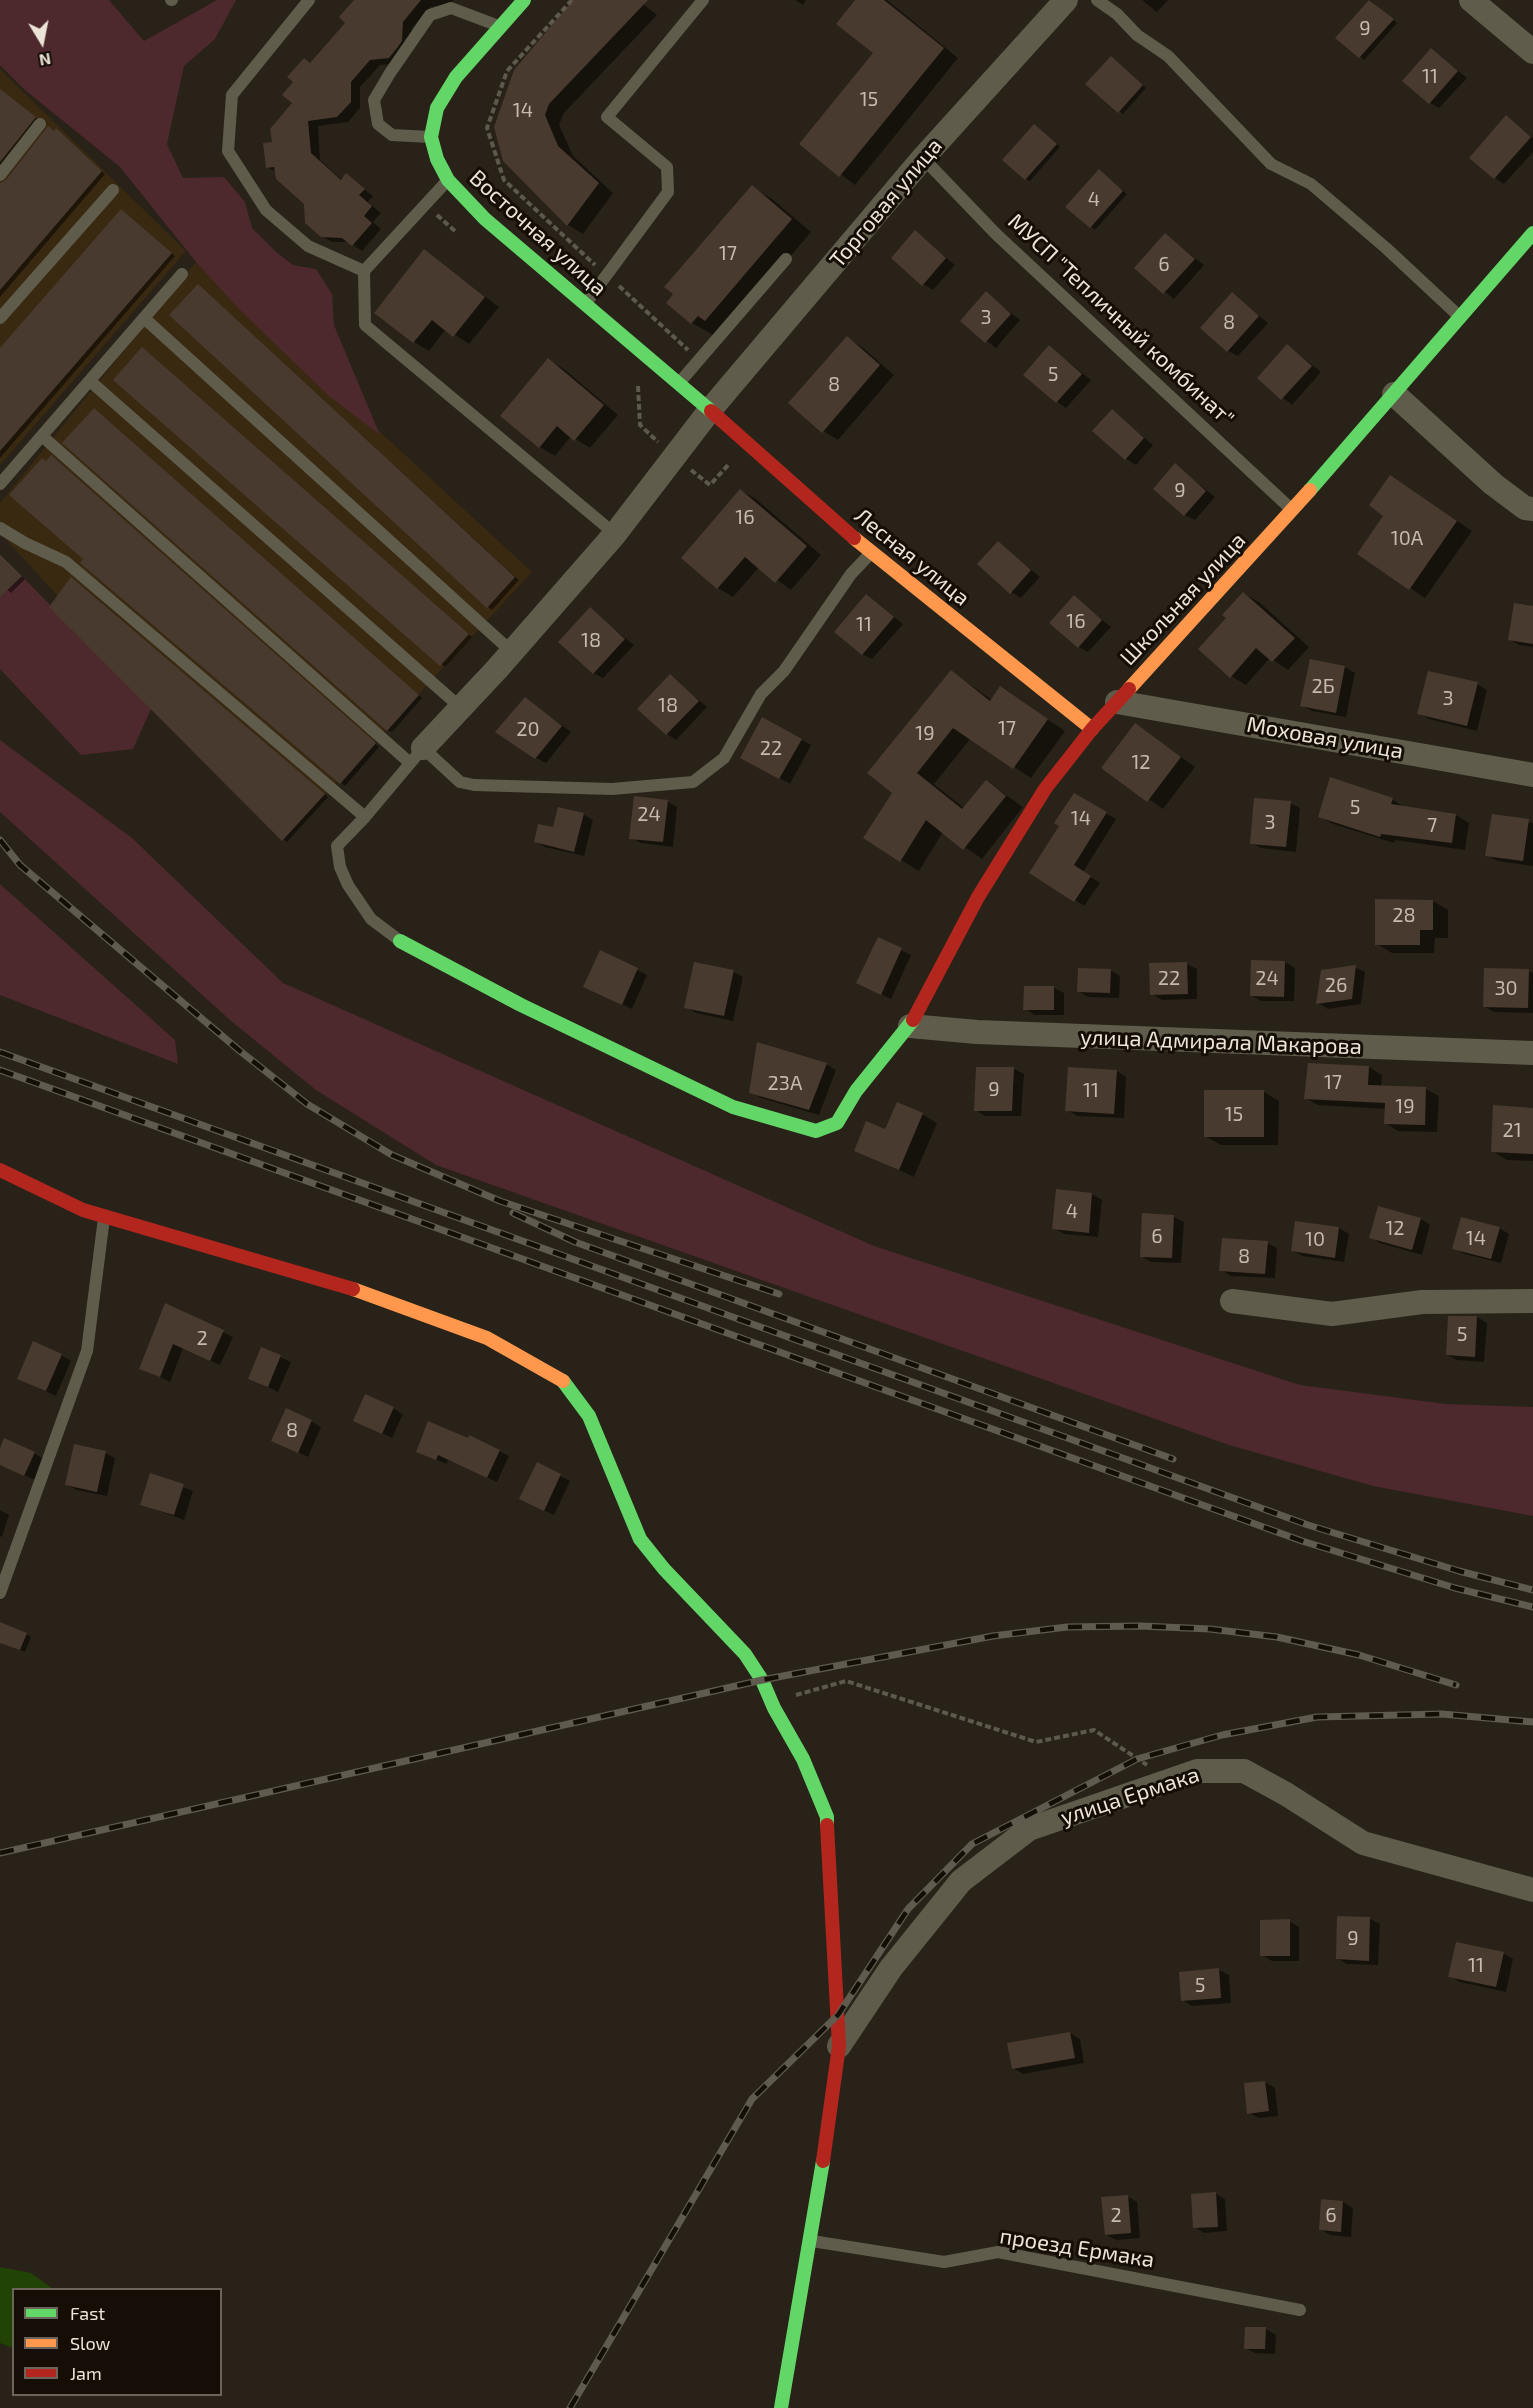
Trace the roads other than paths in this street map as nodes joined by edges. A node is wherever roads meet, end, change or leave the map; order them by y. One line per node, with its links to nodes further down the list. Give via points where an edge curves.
1 (309, 0): 17 (lane, via 232,95 228,151 266,210 308,246)
2 (524, 0): 7 (street)
3 (703, 0): 19 (lane, via 607,117 667,167 668,192)
4 (1066, 0): 11 (street, Торговая улица)
5 (1097, 0): 22 (lane, via 1168,56 1271,164 1311,184)
6 (1471, 0): 8 (street)
7 (500, 27): 10 (street, via 456,77 437,108); 10 (lane, via 451,8 430,15 390,73 374,100 378,124 392,135)
8 (1533, 52)
9 (40, 124): 12 (lane)
10 (431, 136): 13 (street, Восточная улица)
11 (923, 158): 26 (street, Торговая улица); 30 (lane, МУСП "Тепличный комбинат", via 996,234)
12 (0, 175)
13 (448, 180): 17 (lane); 19 (street, Восточная улица, via 485,219)
14 (113, 190): 20 (lane)
15 (1533, 233): 22 (street, Школьная улица)
16 (786, 259): 24 (lane)
17 (364, 271): 32 (lane, via 365,325)
18 (182, 274): 21 (lane)
19 (585, 304): 24 (street, Восточная улица)
20 (0, 318)
21 (144, 318): 23 (lane); 34 (lane)
22 (1461, 319): 25 (street, Школьная улица)
23 (90, 381): 27 (lane); 36 (lane)
24 (678, 384): 26 (street, Восточная улица)
25 (1394, 394): 29 (street, via 1493,484 1525,508); 30 (street, Школьная улица)
26 (710, 410): 32 (street, Торговая улица); 33 (street, Лесная улица)
27 (42, 436): 28 (lane); 38 (lane)
28 (0, 484)
29 (1533, 509)
30 (1293, 510): 35 (street, Школьная улица)
31 (0, 528): 40 (lane, via 66,562)
32 (615, 534): 34 (street, Торговая улица)
33 (871, 553): 37 (street, Лесная улица); 38 (lane, via 851,574 784,671 761,694 724,758 693,782 612,789 474,785 460,782)
34 (512, 652): 36 (street, Торговая улица)
35 (1117, 702): 37 (street, Школьная улица); 39 (street, Моховая улица)
36 (460, 707): 38 (street, Торговая улица)
37 (1092, 729): 42 (street, Школьная улица, via 1045,789 984,887)
38 (417, 755): 40 (lane)
39 (1533, 775)
40 (365, 817): 41 (lane, via 337,846 340,867 371,919)
41 (400, 941): 42 (street, Школьная улица, via 521,1005 733,1107 816,1131 837,1124 856,1091)
42 (910, 1026): 43 (street, улица Адмирала Макарова, via 977,1032)
43 (1533, 1053)
44 (0, 1170): 45 (street, via 82,1210)
45 (105, 1217): 48 (lane, via 87,1351); 50 (street, via 362,1292 487,1338 566,1382 589,1416 640,1539 745,1654 803,1759 827,1817)
46 (1232, 1301): 47 (street, via 1332,1314 1422,1302)
47 (1533, 1301)
48 (0, 1593)
49 (1533, 1890): 50 (street, улица Ермака, via 1363,1844 1244,1771 1197,1771 1029,1829 961,1881 891,1968)
50 (839, 2046): 51 (street)
51 (811, 2241): 52 (lane, проезд Ермака, via 944,2262 998,2252); 53 (street)
52 (1300, 2310)
53 (781, 2408)

